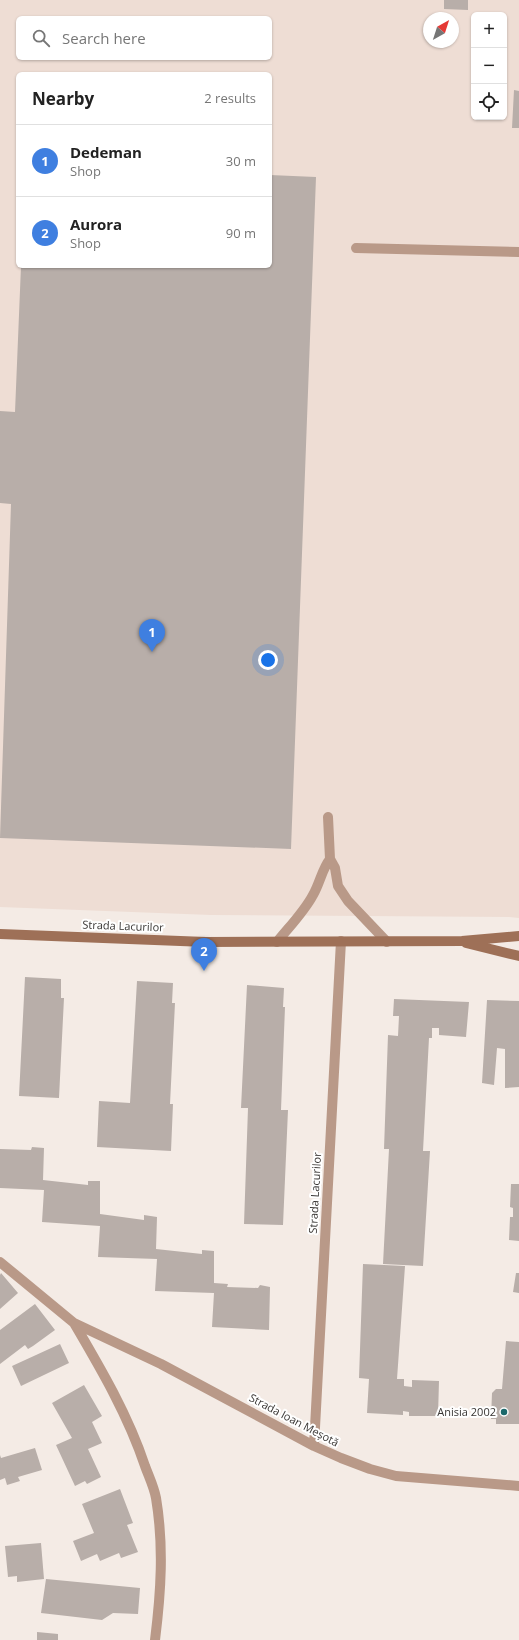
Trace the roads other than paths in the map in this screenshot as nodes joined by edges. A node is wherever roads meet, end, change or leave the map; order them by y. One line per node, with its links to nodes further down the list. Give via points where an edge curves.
1 (356, 248): 2 (street)
2 (519, 252)
3 (328, 817): 4 (street)
4 (330, 859): 7 (street, via 324,866 319,884 308,903); 9 (street, via 343,894)
5 (0, 934): 7 (street, Strada Lacurilor, via 206,942)
6 (519, 936): 10 (street, Strada Lacurilor)
7 (277, 942): 8 (street, Strada Lacurilor)
8 (340, 942): 9 (street, Strada Lacurilor); 14 (street, Strada Lacurilor)
9 (387, 942): 10 (street, Strada Lacurilor)
10 (462, 942): 11 (street, Strada Lacurilor)
11 (519, 956)
12 (0, 1262): 13 (street, Strada Ioan Meșotă)
13 (74, 1323): 14 (street, Strada Ioan Meșotă, via 161,1364); 16 (street, Strada Ioan Meșotă, via 136,1438 156,1496 162,1551)
14 (314, 1446): 15 (street, Strada Ioan Meșotă, via 370,1469 396,1476)
15 (519, 1486)
16 (155, 1640)

